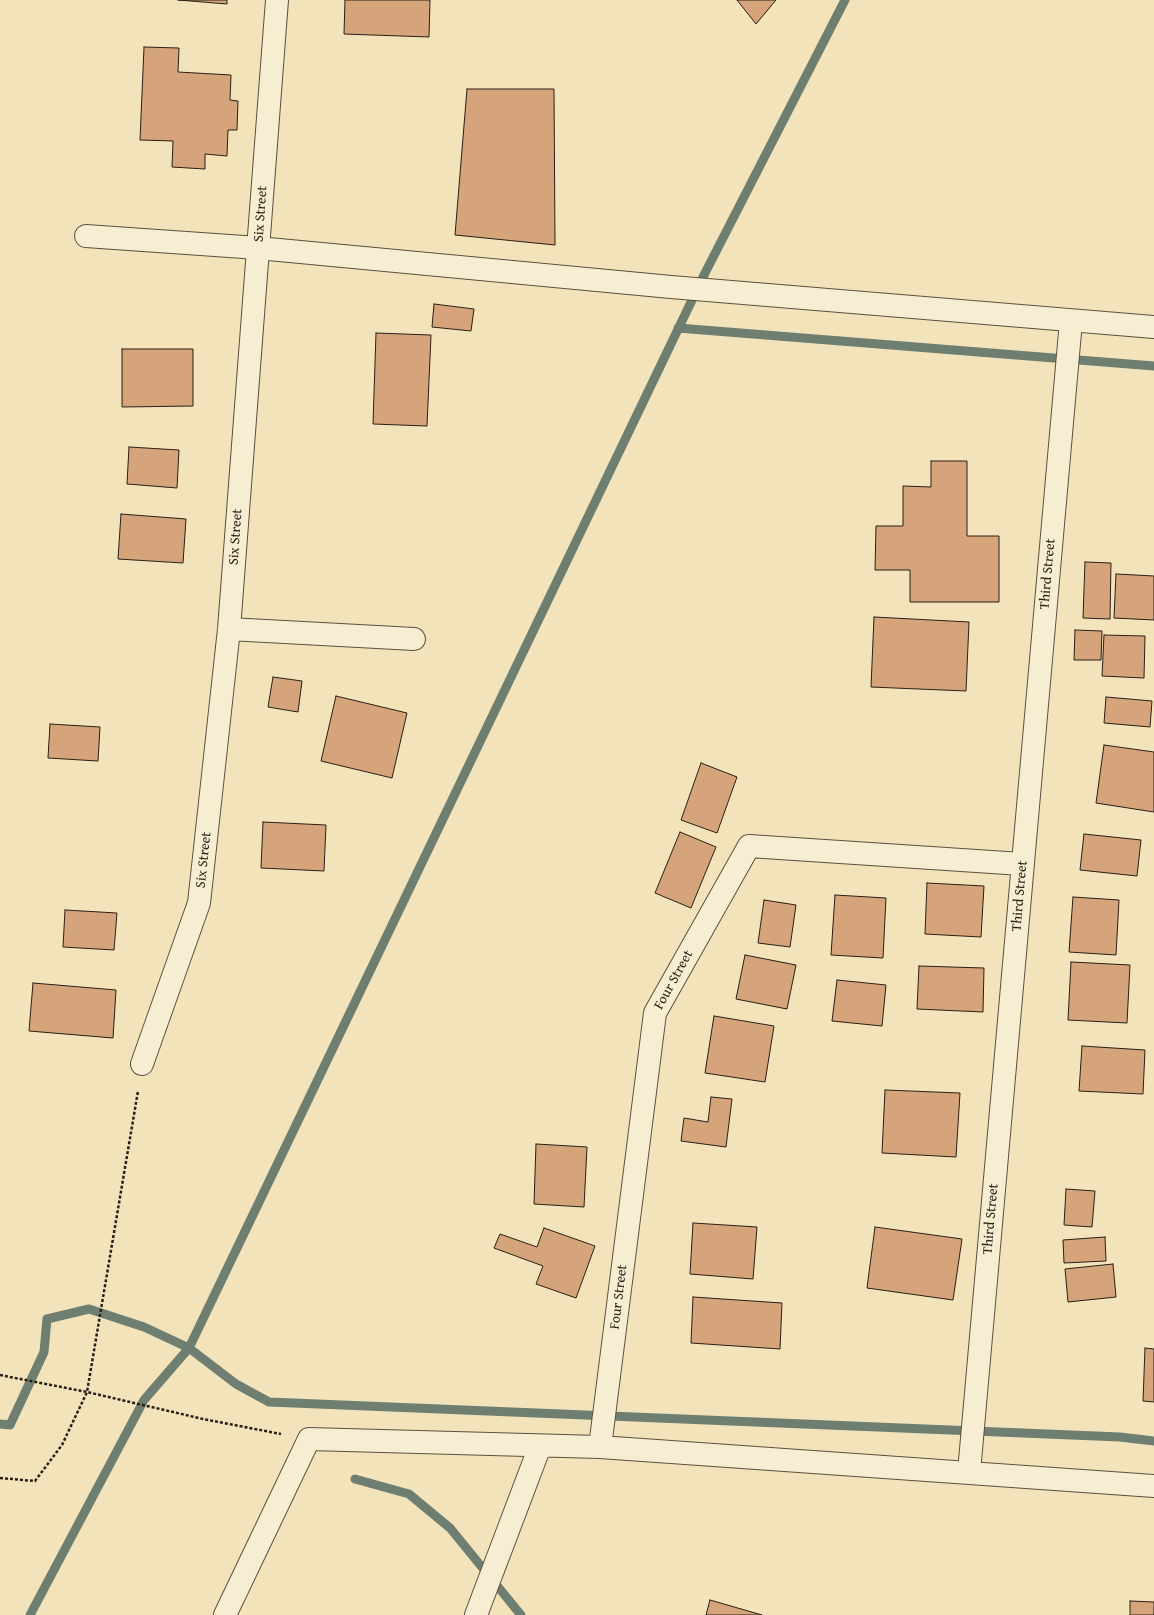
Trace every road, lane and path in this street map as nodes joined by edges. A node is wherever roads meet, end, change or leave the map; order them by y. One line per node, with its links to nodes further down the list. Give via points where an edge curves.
1 (277, 0): 3 (street, Six Street)
2 (86, 236): 3 (street)
3 (258, 248): 4 (street, via 745,294); 6 (street, Six Street)
4 (1071, 320): 5 (street); 8 (street, Third Street)
5 (1154, 327)
6 (229, 629): 7 (street); 9 (street, Six Street, via 200,903)
7 (414, 640)
8 (1022, 864): 14 (street, Four Street, via 749,846 655,1013); 15 (street, Third Street)
9 (142, 1064): 11 (path)
10 (0, 1375): 11 (path)
11 (88, 1392): 12 (path, via 203,1419); 16 (path, via 62,1445 35,1481)
12 (309, 1439): 13 (street); 18 (street)
13 (540, 1446): 14 (street); 19 (street)
14 (600, 1448): 15 (street)
15 (969, 1472): 17 (street)
16 (0, 1478)
17 (1154, 1486)
18 (225, 1615)
19 (476, 1615)

